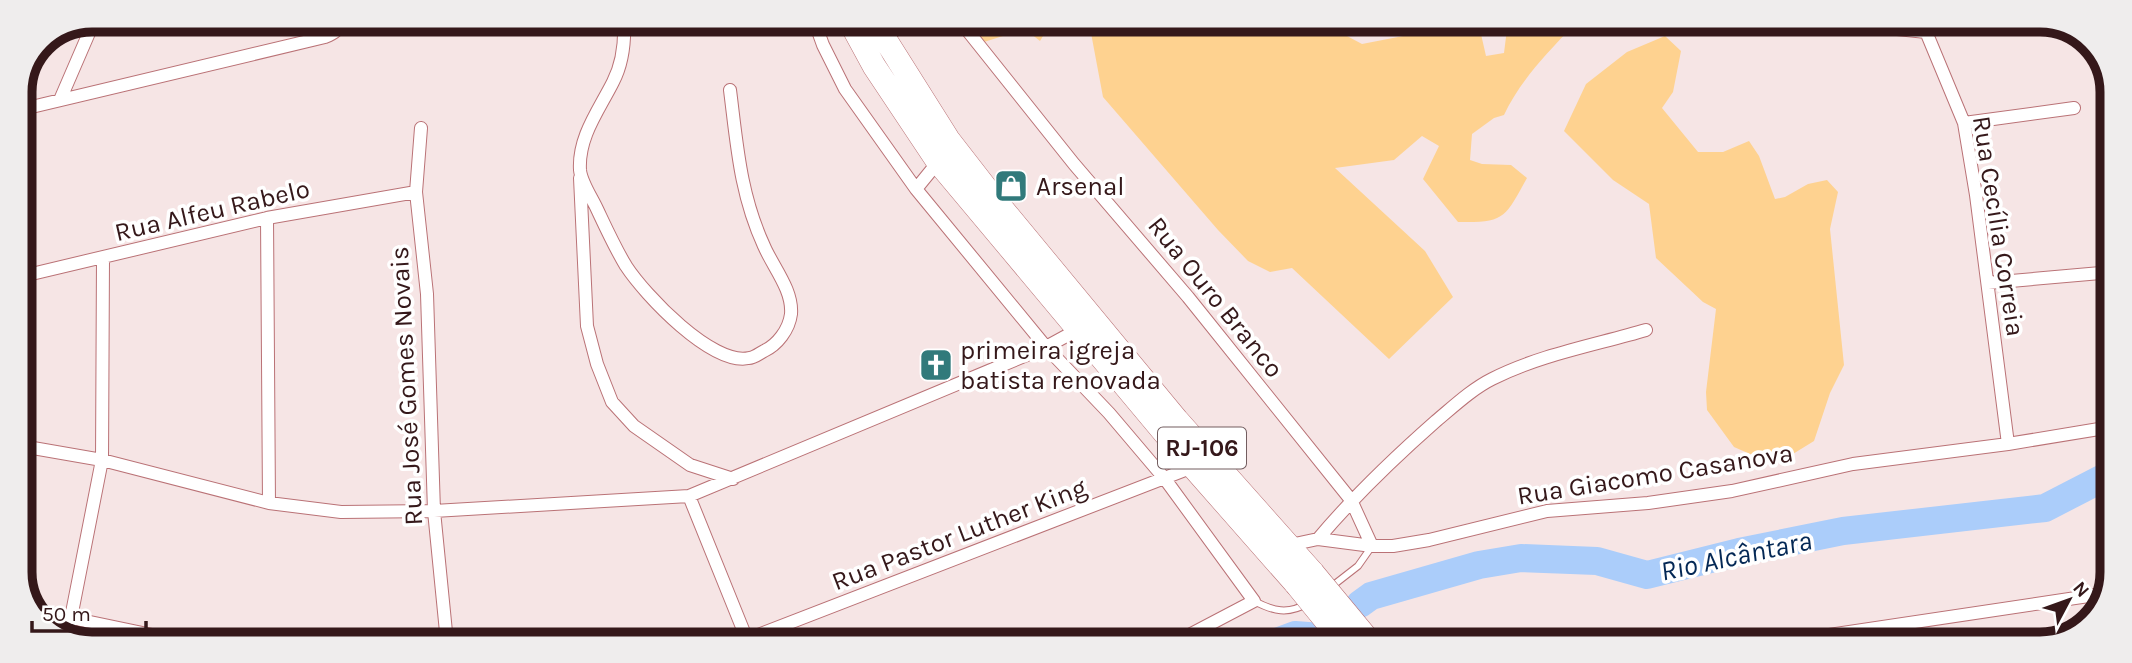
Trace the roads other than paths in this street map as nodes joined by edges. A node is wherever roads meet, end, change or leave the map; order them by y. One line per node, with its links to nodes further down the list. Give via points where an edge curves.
1 (88, 32): 10 (street)
2 (335, 32): 10 (street)
3 (625, 32): 16 (street, via 615,80 585,136)
4 (818, 32): 17 (street, via 845,89)
5 (856, 32): 15 (highway, RJ-106)
6 (880, 32): 39 (highway, RJ-106, via 948,139 1000,206 1177,421)
7 (969, 32): 35 (street, Rua Ouro Branco)
8 (1926, 32): 13 (street, Rua Cecília Correia)
9 (730, 90): 16 (street, via 743,190 763,245 784,284 791,313 785,332 769,348 749,358 724,356 670,315 627,267)
10 (60, 100): 11 (street)
11 (32, 107)
12 (2074, 108): 13 (street)
13 (1964, 123): 23 (street, Rua Cecília Correia)
14 (421, 128): 18 (street, Rua José Gomes Novais)
15 (938, 162): 17 (street); 24 (highway, RJ-106)
16 (580, 173): 32 (street, via 587,326 612,402 634,426 690,465)
17 (916, 189): 26 (street)
18 (416, 192): 19 (street, Rua Alfeu Rabelo); 37 (street, Rua José Gomes Novais, via 427,294)
19 (267, 218): 20 (street, Rua Alfeu Rabelo); 36 (street)
20 (103, 258): 22 (street, Rua Alfeu Rabelo); 30 (street)
21 (2100, 273): 23 (street)
22 (32, 274)
23 (1988, 283): 28 (street, Rua Cecília Correia)
24 (1079, 330): 26 (street); 31 (highway, RJ-106)
25 (1646, 330): 35 (street, via 1521,366 1489,380)
26 (1046, 348): 32 (street); 33 (street)
27 (2100, 429): 28 (street, Rua Giacomo Casanova)
28 (2008, 444): 40 (street, Rua Giacomo Casanova, via 1853,464 1732,491 1546,511 1429,540)
29 (32, 448): 30 (street)
30 (102, 460): 36 (street); 45 (street)
31 (1193, 467): 33 (street, Rua Pastor Luther King); 41 (highway, RJ-106)
32 (733, 479): 34 (street)
33 (1165, 479): 43 (street); 50 (street, Rua Pastor Luther King)
34 (689, 496): 37 (street); 49 (street)
35 (1351, 500): 38 (street); 40 (street, Rua Ouro Branco)
36 (269, 503): 37 (street, via 341,512)
37 (434, 511): 48 (street, Rua José Gomes Novais)
38 (1318, 538): 39 (street, Rua Giacomo Casanova); 40 (street, Rua Giacomo Casanova)
39 (1290, 545): 41 (highway, RJ-106)
40 (1372, 546): 43 (lane, via 1358,566 1303,606 1279,611)
41 (1304, 578): 52 (highway, RJ-106, bridge); 53 (highway, RJ-106, bridge)
42 (2095, 595): 54 (street)
43 (1254, 601): 51 (street)
44 (53, 617): 45 (street)
45 (71, 618): 46 (street); 47 (street)
46 (69, 626)
47 (138, 632)
48 (446, 632)
49 (742, 632)
50 (768, 632)
51 (1195, 632)
52 (1337, 632)
53 (1360, 632)
54 (1883, 632)

